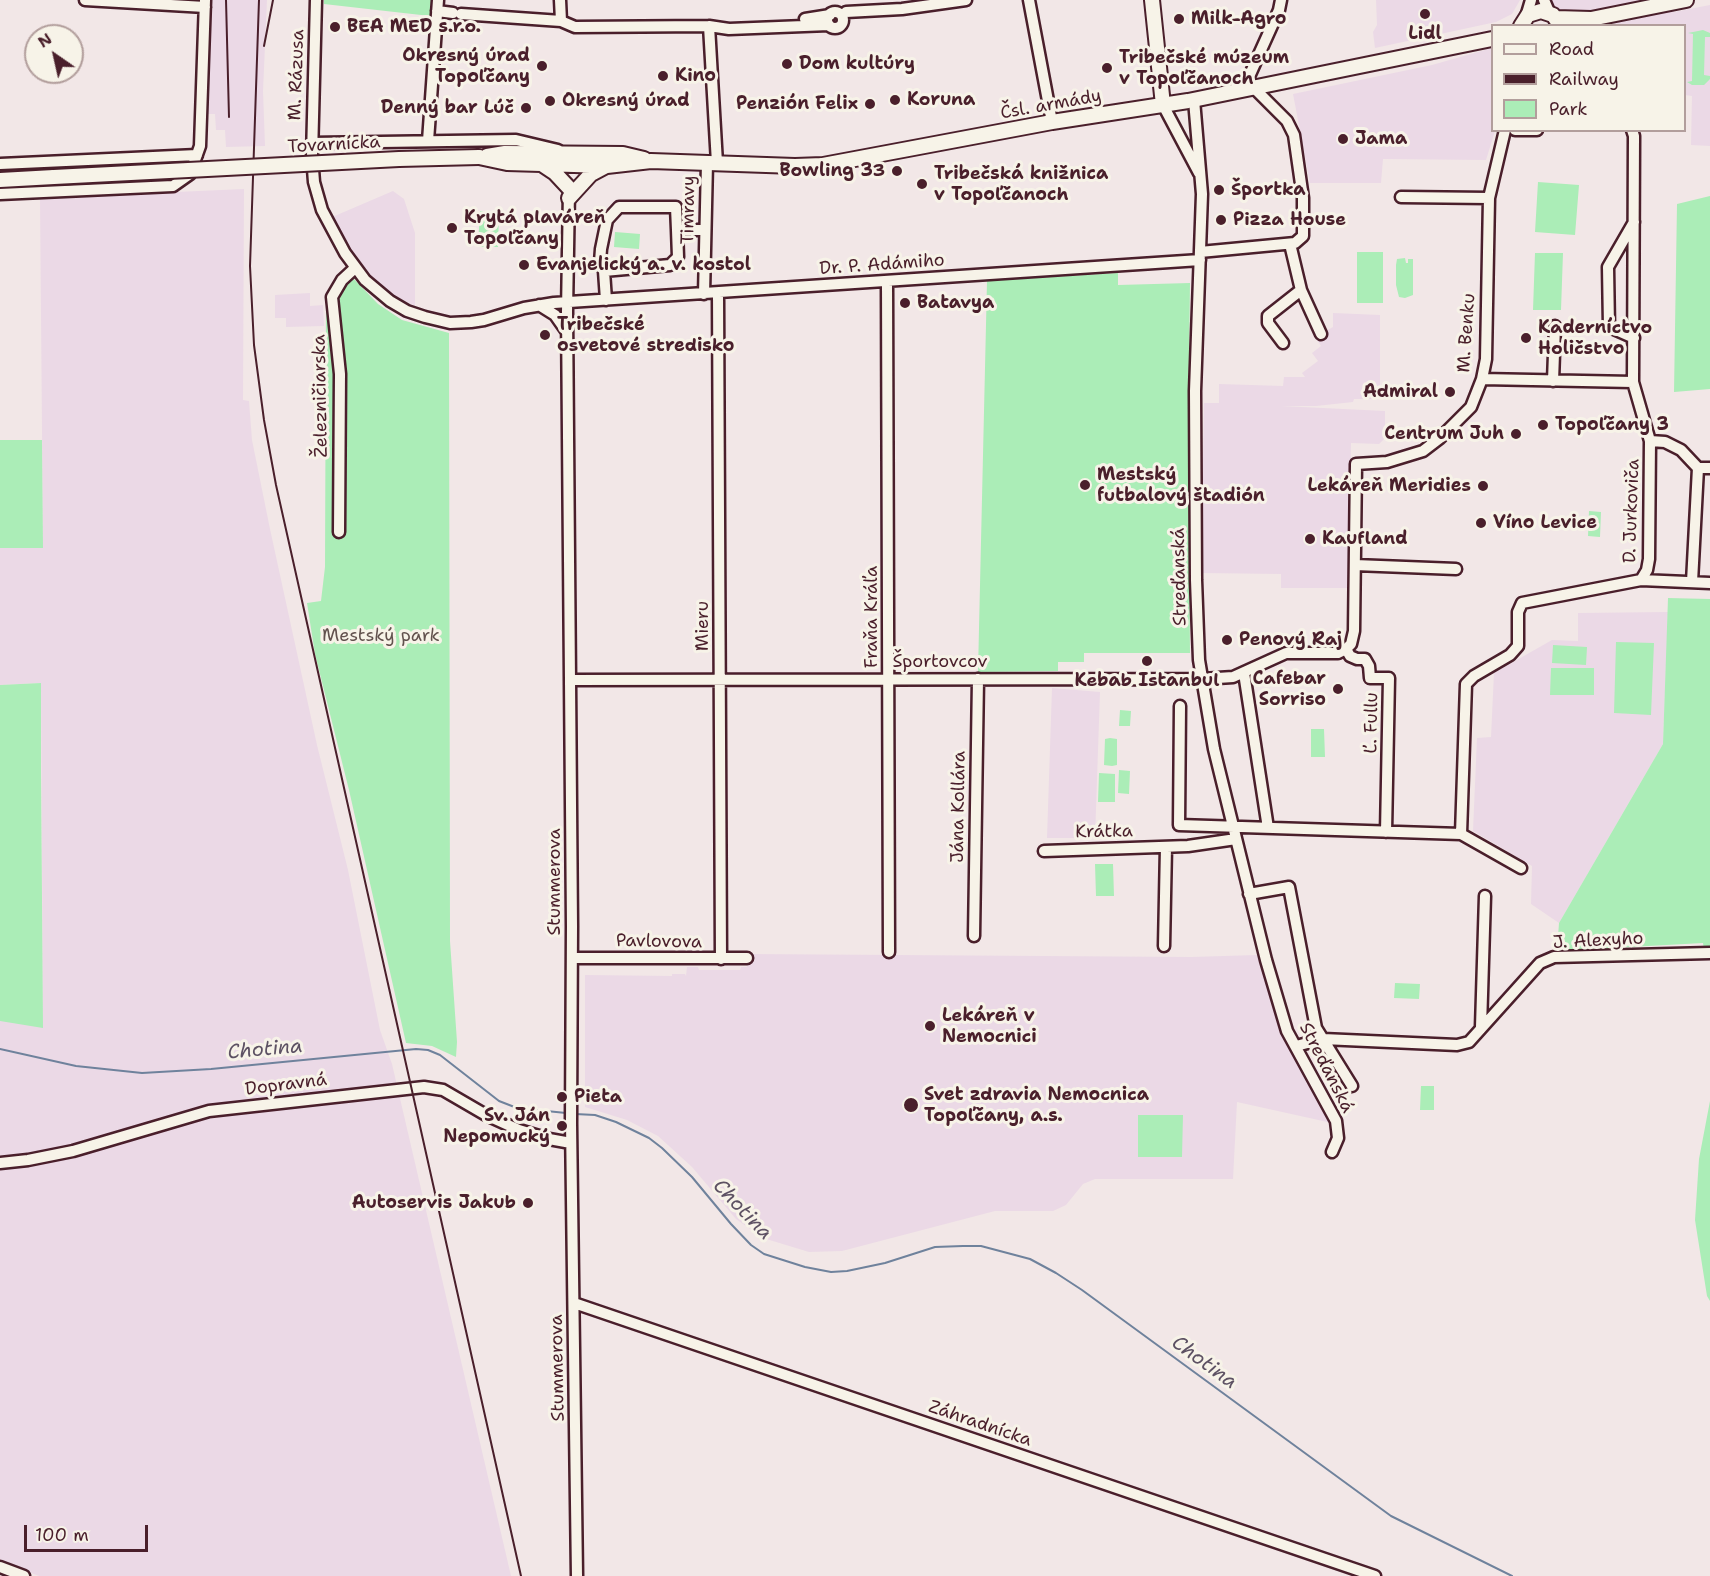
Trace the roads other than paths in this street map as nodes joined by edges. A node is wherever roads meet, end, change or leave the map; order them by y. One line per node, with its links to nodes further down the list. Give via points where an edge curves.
1 (85, 0): 11 (street)
2 (316, 0): 30 (street, M. Rázusa)
3 (560, 0): 17 (street)
4 (966, 0): 13 (street)
5 (1029, 0): 26 (street)
6 (1152, 0): 25 (main road)
7 (1281, 0): 22 (street)
8 (1531, 0): 18 (street)
9 (1544, 0): 14 (street)
10 (1686, 0): 15 (main road)
11 (205, 4): 31 (street)
12 (438, 5): 17 (street, via 457,13); 29 (street)
13 (846, 12)
14 (1555, 19): 15 (main road); 18 (main road, via 1537,12)
15 (1591, 19): 19 (main road)
16 (829, 20): 20 (street, via 741,29)
17 (561, 21): 20 (street, via 575,27)
18 (1521, 23)
19 (1581, 24)
20 (709, 26): 35 (street, Timravy)
21 (1491, 38): 23 (main road, Čsl. armády)
22 (1253, 66): 23 (street); 23 (street)
23 (1254, 88): 24 (main road, Čsl. armády); 48 (street, via 1287,121 1294,135 1303,198 1303,236)
24 (1194, 100): 25 (main road, Čsl. armády); 39 (street, Streďanská)
25 (1163, 105): 26 (main road, Čsl. armády); 39 (street, Streďanská)
26 (1052, 122): 35 (main road, Čsl. armády, via 824,165)
27 (1505, 132): 44 (street, M. Benku)
28 (1633, 132): 45 (street, D. Jurkoviča)
29 (429, 141): 30 (street); 33 (street, via 516,140)
30 (312, 143): 50 (street, M. Rázusa, via 313,176 322,210)
31 (197, 155): 36 (street); 42 (street, via 190,174 172,186)
32 (479, 157): 33 (main road, Tovarnícka, via 505,153); 37 (main road, Tovarnícka); 40 (main road, Tovarnícka, bridge)
33 (570, 159): 34 (main road, Čsl. armády, via 623,154); 37 (main road, Tovarnícka); 38 (main road, Čsl. armády); 41 (main road)
34 (651, 161): 35 (main road, Čsl. armády); 38 (main road, Čsl. armády)
35 (712, 163): 47 (street, Timravy)
36 (0, 164)
37 (542, 164): 41 (main road, via 555,172)
38 (608, 166): 41 (main road, via 591,174)
39 (1199, 174): 49 (street, Streďanská)
40 (0, 180)
41 (569, 193): 57 (street, Stummerova)
42 (0, 195)
43 (1401, 197): 44 (street)
44 (1489, 198): 64 (street, M. Benku, via 1486,359)
45 (1634, 222): 62 (street, D. Jurkoviča); 62 (street, via 1608,267 1609,327)
46 (677, 230): 47 (street); 51 (street, via 678,257 674,263); 51 (street, via 676,207 619,207 607,220 600,262)
47 (705, 230): 55 (street, Timravy)
48 (1290, 244): 49 (street); 53 (street)
49 (1200, 256): 52 (street, Dr. P. Adámiho, via 1117,266); 80 (street, Streďanská, via 1196,580)
50 (356, 268): 58 (street, M. Rázusa, via 390,301 440,321 484,320); 70 (street, Železničiarska, via 342,280 332,297 340,374)
51 (604, 271): 56 (street)
52 (887, 281): 54 (street, Dr. P. Adámiho); 78 (street, Fraňa Kráľa)
53 (1301, 290): 61 (street); 63 (street, via 1268,316 1268,323)
54 (718, 293): 55 (street, Dr. P. Adámiho); 82 (street, Mieru)
55 (704, 294): 56 (street, Dr. P. Adámiho)
56 (606, 300): 57 (street, Dr. P. Adámiho)
57 (567, 303): 58 (street, M. Rázusa); 60 (street, Stummerova)
58 (539, 305): 60 (street, via 555,315)
59 (1556, 326): 65 (street)
60 (567, 333): 81 (street, Stummerova)
61 (1321, 334)
62 (1634, 338): 66 (street, D. Jurkoviča)
63 (1283, 343)
64 (1482, 379): 65 (street); 71 (street, M. Benku, via 1471,407 1423,451 1387,462 1356,464)
65 (1553, 381): 66 (street)
66 (1633, 382): 67 (street, D. Jurkoviča)
67 (1650, 441): 68 (street, D. Jurkoviča, via 1665,442 1681,450); 73 (street, D. Jurkoviča, via 1649,559)
68 (1698, 468): 69 (street); 74 (street)
69 (1710, 468)
70 (339, 532)
71 (1355, 565): 72 (street); 76 (street, via 1354,631)
72 (1456, 569)
73 (1641, 580): 74 (street, D. Jurkoviča); 87 (street, D. Jurkoviča, via 1522,603 1518,612 1518,646 1466,684)
74 (1692, 582): 75 (street, D. Jurkoviča)
75 (1710, 583)
76 (1346, 649): 77 (street, Športovcov, via 1338,653 1286,653); 86 (street, Ľ. Fullu, via 1357,660 1365,659 1370,678 1389,678)
77 (1244, 674): 80 (street, Športovcov); 85 (street)
78 (888, 679): 79 (street, Športovcov); 82 (street, Športovcov); 96 (street, Fraňa Kráľa)
79 (978, 679): 80 (street, Športovcov); 94 (street, Jána Kollára)
80 (1202, 679): 84 (street, Streďanská)
81 (570, 680): 82 (street, Športovcov); 98 (street, Stummerova)
82 (720, 680): 100 (street, Mieru)
83 (1180, 706): 84 (street, via 1179,825)
84 (1233, 827): 85 (street); 88 (street, Streďanská)
85 (1268, 828): 86 (street)
86 (1386, 832): 87 (street)
87 (1461, 834): 91 (street)
88 (1236, 839): 89 (street, Krátka); 92 (street, Streďanská)
89 (1166, 847): 90 (street, Krátka); 95 (street)
90 (1044, 851)
91 (1521, 868)
92 (1249, 894): 102 (street, Streďanská, via 1289,887 1316,1028); 103 (street, Streďanská, via 1287,1031)
93 (1485, 896): 101 (street)
94 (974, 936)
95 (1164, 946)
96 (889, 952)
97 (1710, 953): 101 (street, J. Alexyho, via 1554,957 1540,963)
98 (572, 958): 100 (street, Pavlovova); 105 (street, Stummerova)
99 (747, 958): 100 (street, Pavlovova)
100 (721, 959)
101 (1481, 1027): 102 (street, J. Alexyho, via 1469,1042 1457,1045)
102 (1323, 1039): 103 (street, J. Alexyho); 104 (street, Streďanská)
103 (1296, 1046): 106 (street, Streďanská, via 1336,1121 1338,1138)
104 (1352, 1086)
105 (571, 1143): 107 (street, Dopravná, via 519,1130 443,1090 424,1087 209,1111 73,1151); 108 (street, Stummerova)
106 (1332, 1152)
107 (0, 1163)
108 (574, 1302): 111 (street, Stummerova); 112 (street, Záhradnícka)
109 (0, 1567): 110 (street)
110 (24, 1576)
111 (577, 1576)
112 (1375, 1576)

